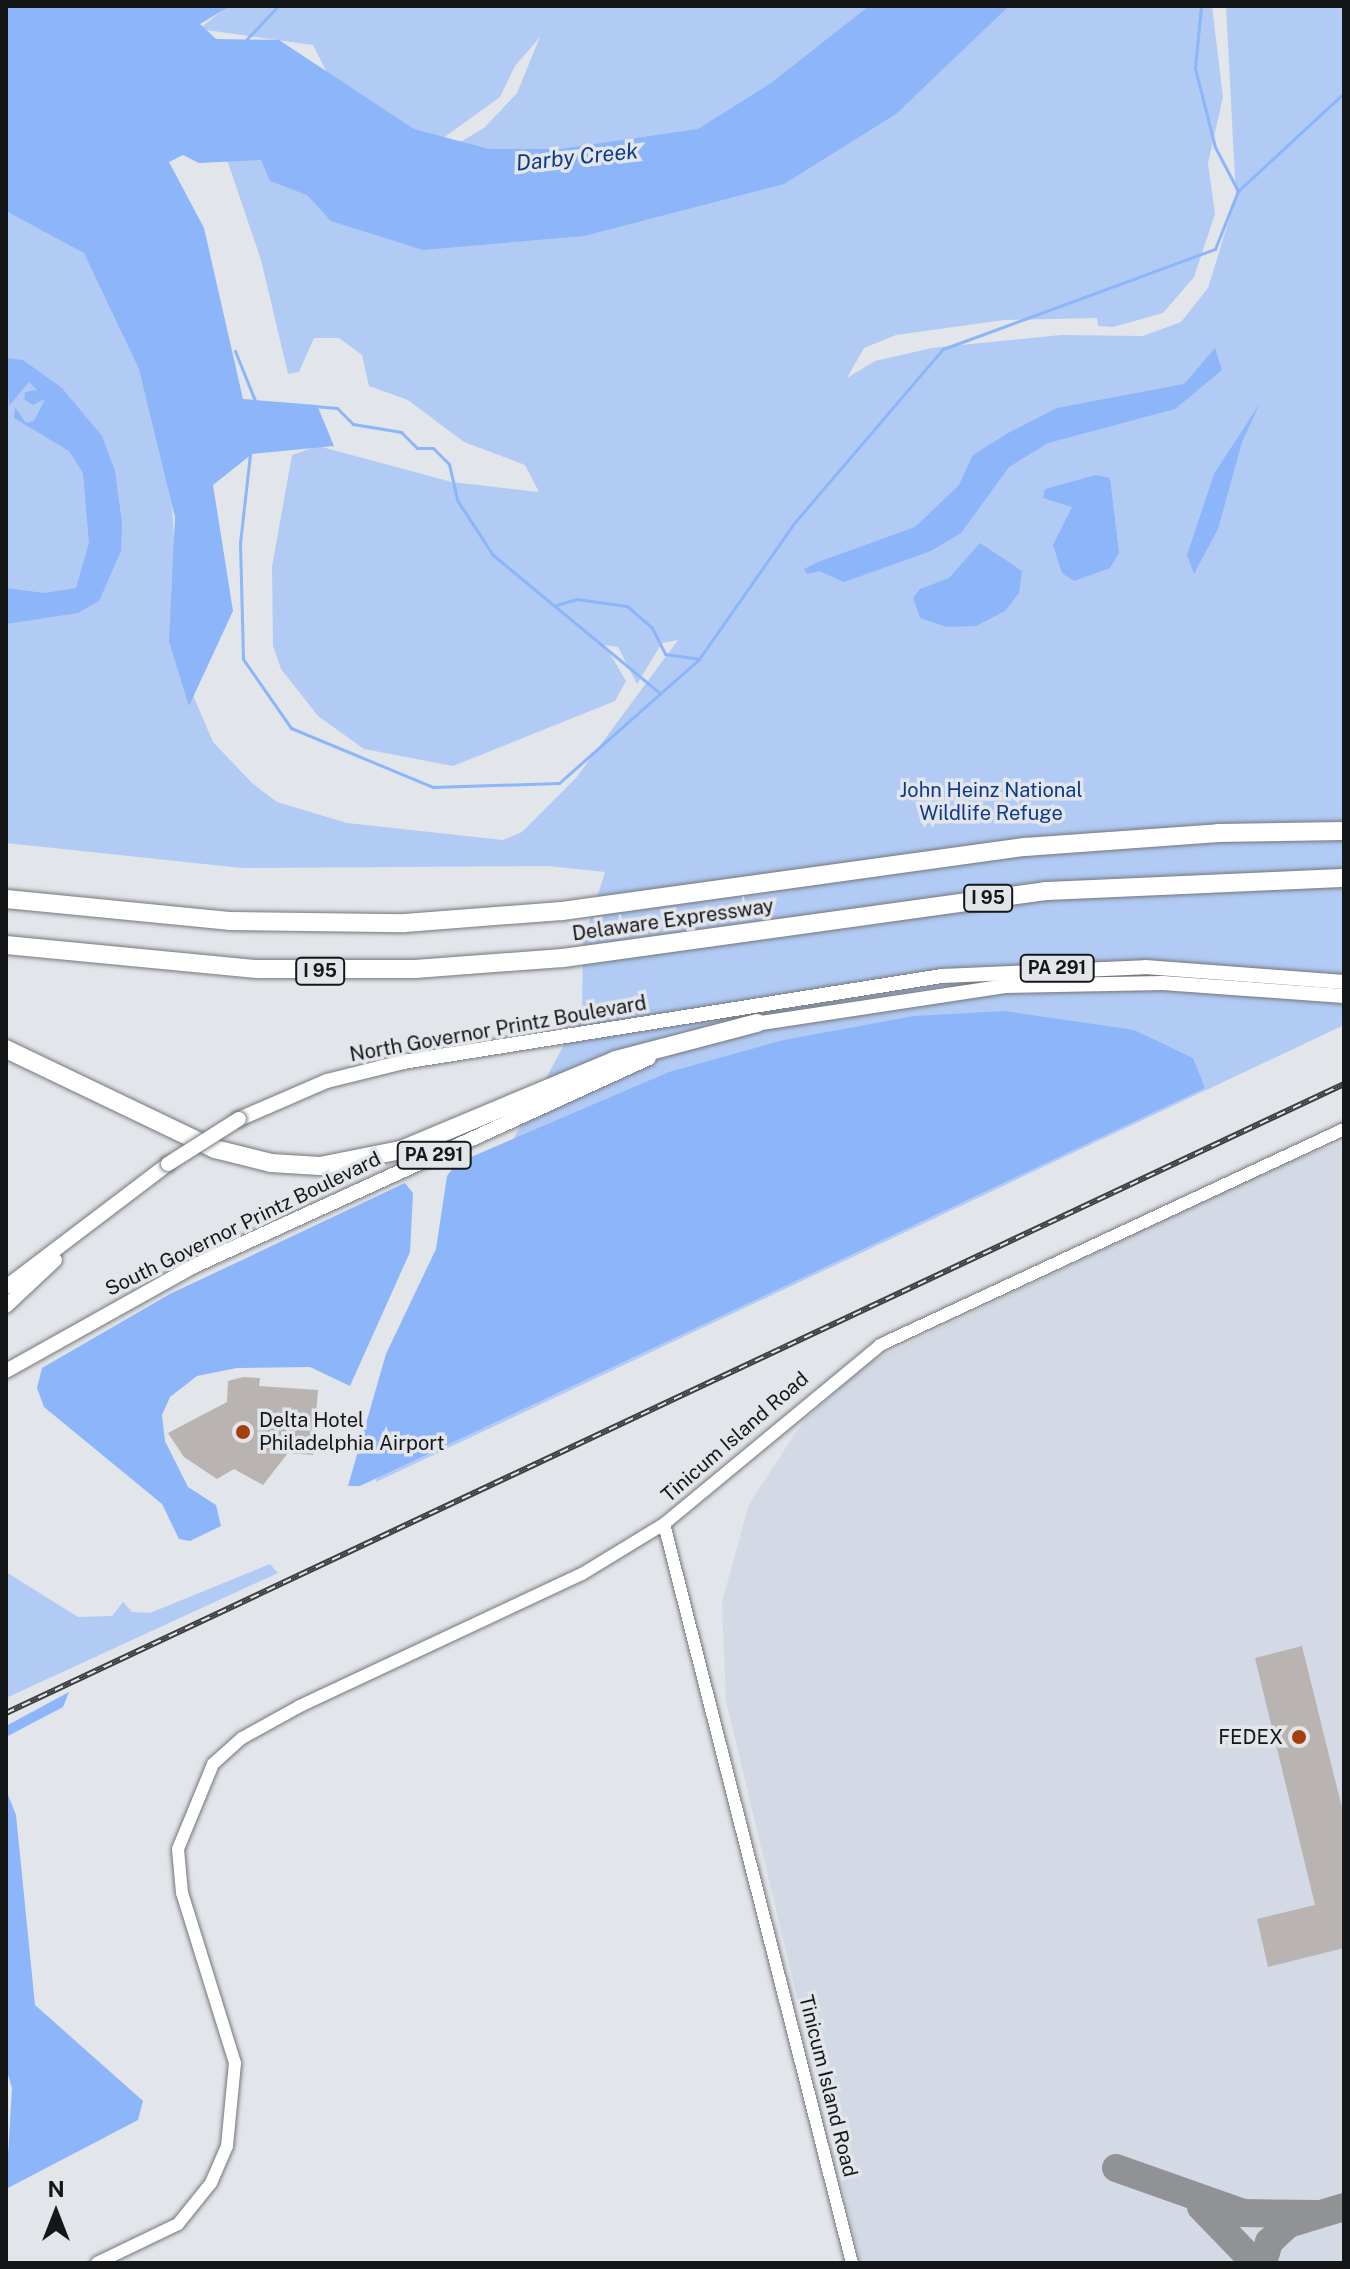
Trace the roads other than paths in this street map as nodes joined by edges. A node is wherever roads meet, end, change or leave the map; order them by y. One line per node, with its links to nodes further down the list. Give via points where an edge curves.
1 (1344, 831): 3 (highway, Delaware Expressway / I 95, via 1038,846 602,906 327,925)
2 (1344, 878): 4 (highway, Delaware Expressway / I 95, via 1045,891 479,966 334,971 179,964)
3 (6, 899)
4 (6, 945)
5 (1344, 982): 12 (main road, North Governor Printz Boulevard / PA 291, bridge, via 1183,968 1050,968 771,1002 384,1066 299,1091 239,1119 168,1164)
6 (1344, 996): 7 (main road, South Governor Printz Boulevard / PA 291, via 1163,983 1005,986)
7 (757, 1023): 8 (highway, via 616,1060 401,1150 320,1166 271,1163 215,1149); 15 (main road, South Governor Printz Boulevard / PA 291, via 645,1059 305,1213 143,1292)
8 (6, 1049)
9 (1344, 1129): 10 (street, Tinicum Island Road)
10 (1323, 1136): 11 (street); 16 (street, Tinicum Island Road, via 880,1345)
11 (1344, 1138)
12 (80, 1232): 13 (main road, North Governor Printz Boulevard / PA 291); 14 (main road)
13 (6, 1287)
14 (6, 1306)
15 (6, 1371)
16 (664, 1524): 17 (street, via 582,1574 300,1706 242,1738 213,1764 178,1849 182,1893 235,2063 227,2146 211,2183 178,2224); 18 (street, Tinicum Island Road)
17 (97, 2263)
18 (852, 2263)

